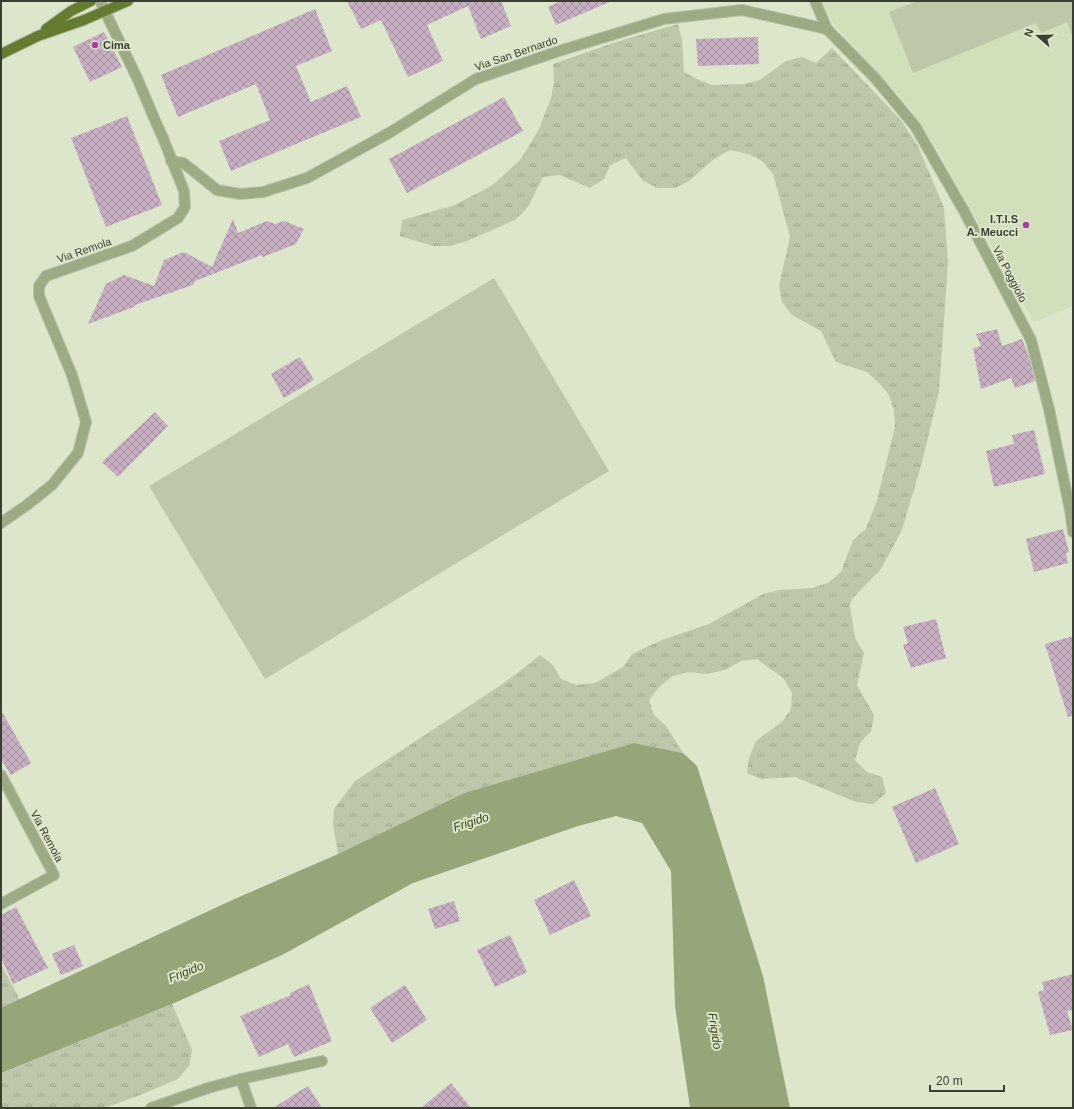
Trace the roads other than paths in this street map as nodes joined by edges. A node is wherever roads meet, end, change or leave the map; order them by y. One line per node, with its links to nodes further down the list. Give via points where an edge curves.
1 (91, 1): 7 (main road, via 71,11)
2 (100, 1): 5 (street, Via Remola)
3 (128, 1): 5 (main road)
4 (815, 1): 6 (street, Via Poggiolo)
5 (105, 11): 7 (main road); 9 (street, Via Remola, via 138,80)
6 (827, 29): 9 (street, Via San Bernardo, via 742,10 664,19 476,79 389,133 307,178 263,192 240,194 217,190 183,163); 11 (street, Via Poggiolo, via 875,78 915,126 964,211 1031,340 1049,409)
7 (38, 36): 8 (main road)
8 (1, 54)
9 (171, 161): 10 (street, Via Remola, via 184,191 185,207 178,218 132,246 46,276 39,286 39,296 72,375 86,422 78,453 52,485)
10 (1, 523)
11 (1073, 532)
12 (1, 775): 13 (street, Via Remola, via 54,875)
13 (1, 904)
14 (322, 1061): 15 (street)
15 (241, 1078): 16 (street); 17 (street)
16 (151, 1108)
17 (251, 1108)

